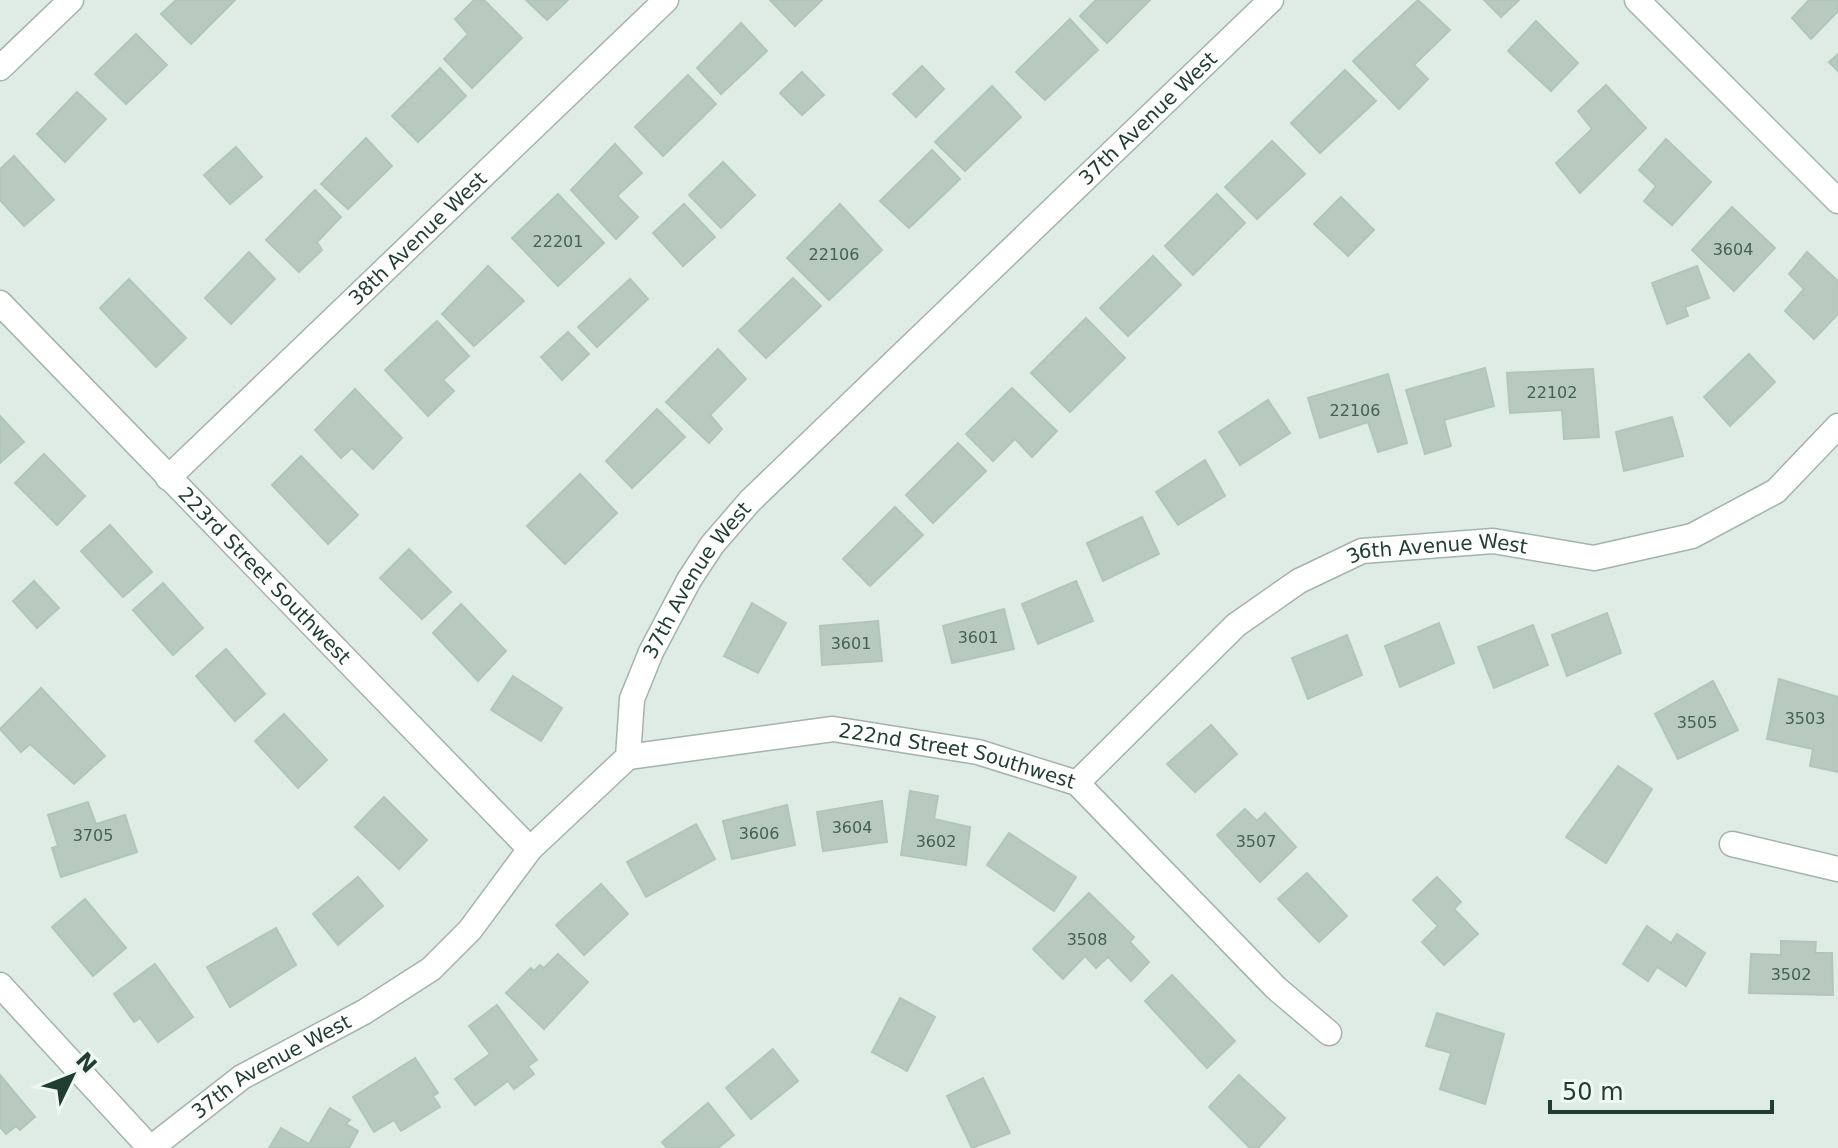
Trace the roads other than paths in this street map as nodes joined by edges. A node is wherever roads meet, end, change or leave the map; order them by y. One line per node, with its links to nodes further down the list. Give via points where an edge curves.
1 (71, 0): 5 (street)
2 (666, 0): 9 (street, 38th Avenue West)
3 (1271, 0): 10 (street, 37th Avenue West, via 750,501 712,545 682,592 632,699)
4 (1637, 0): 6 (street)
5 (0, 68)
6 (1838, 201)
7 (0, 303): 9 (street, 223rd Street Southwest)
8 (1838, 426): 11 (street, 36th Avenue West, via 1776,491 1692,536 1594,558 1493,541 1362,551 1299,581 1236,625)
9 (168, 478): 13 (street, 223rd Street Southwest)
10 (628, 757): 11 (street, 222nd Street Southwest, via 833,729 978,752); 13 (street, 37th Avenue West)
11 (1077, 783): 16 (street, 222nd Street Southwest, via 1276,988)
12 (1732, 844): 14 (street)
13 (530, 849): 17 (street, 37th Avenue West, via 470,930 431,969 364,1012 242,1077)
14 (1838, 869)
15 (0, 985): 17 (street)
16 (1329, 1033)
17 (151, 1148)

